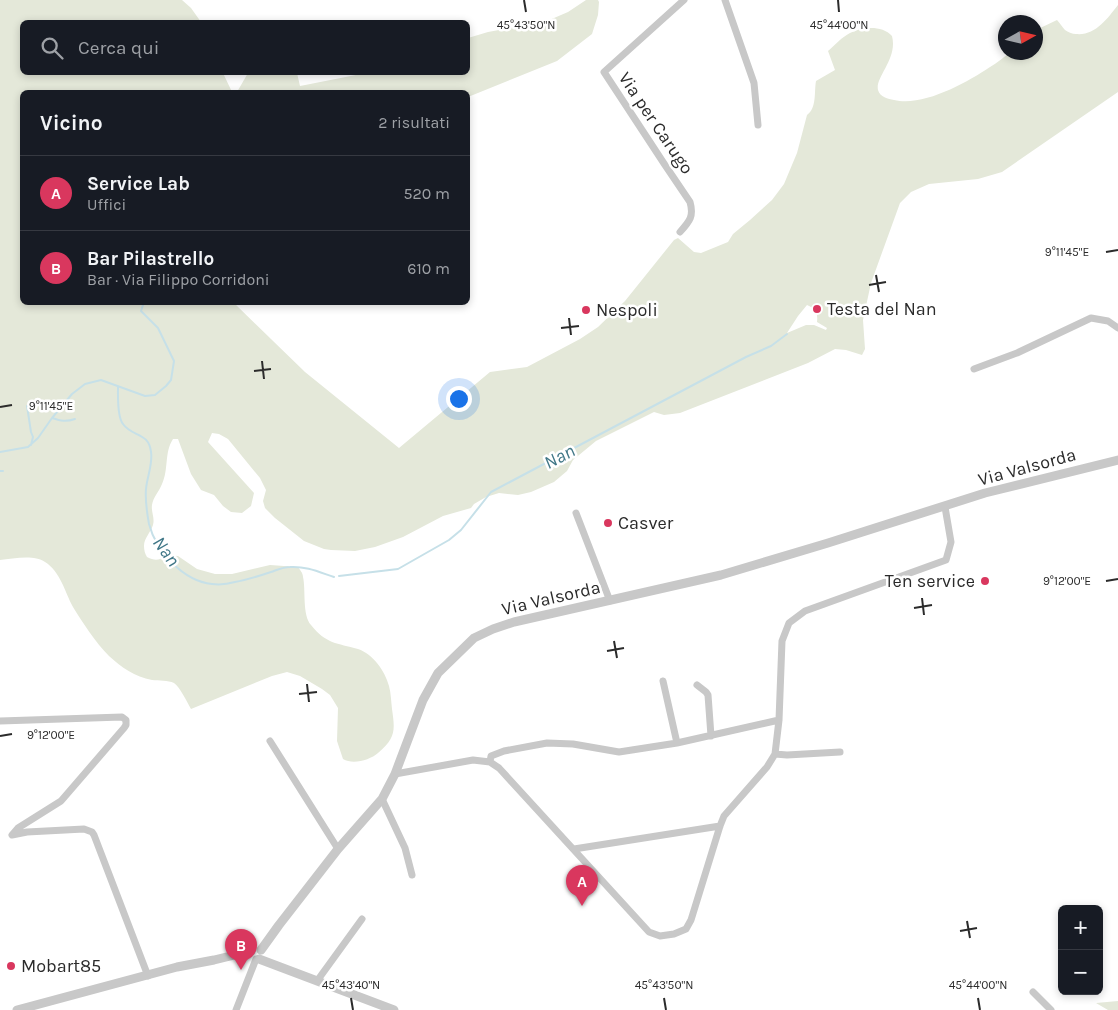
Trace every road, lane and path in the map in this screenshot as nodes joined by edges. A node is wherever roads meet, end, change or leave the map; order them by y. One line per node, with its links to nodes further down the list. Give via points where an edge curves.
1 (684, 0): 4 (street, Via per Carugo, via 604,72 690,202 692,215)
2 (725, 0): 3 (street, via 754,83)
3 (758, 125)
4 (680, 232)
5 (1118, 328): 6 (street, via 1108,321 1091,318 1017,353)
6 (974, 369)
7 (1118, 460): 8 (street, Via Valsorda)
8 (945, 507): 10 (street, Via Valsorda, via 721,575); 13 (street, via 951,542 946,560 805,611 788,623 782,641)
9 (576, 513): 10 (street)
10 (610, 601): 21 (street, Via Valsorda, via 514,622 474,638 438,673 423,700)
11 (663, 681): 17 (street)
12 (697, 685): 15 (street, via 708,695)
13 (779, 720): 15 (street); 19 (street)
14 (0, 721): 29 (street, via 124,718 126,726 61,801 12,835 84,829 92,832)
15 (711, 736): 17 (street)
16 (270, 741): 24 (street)
17 (677, 743): 20 (street, via 619,752 547,743 504,751 491,756)
18 (840, 752): 19 (street)
19 (775, 754): 23 (street, via 724,816)
20 (490, 762): 21 (street, via 473,760); 25 (street)
21 (395, 774): 22 (street, Via Valsorda)
22 (382, 799): 24 (street, Via Valsorda); 26 (street, via 405,848)
23 (720, 826): 25 (street); 25 (street, via 691,920 686,929 674,934 660,936 650,932)
24 (338, 849): 28 (street, Via Valsorda)
25 (574, 849)
26 (412, 875)
27 (362, 919): 30 (street)
28 (256, 954): 29 (street, via 230,956); 30 (street, via 277,966); 33 (street)
29 (148, 976): 32 (street)
30 (317, 980): 34 (street)
31 (1033, 992): 35 (street)
32 (18, 1010)
33 (236, 1010)
34 (394, 1010)
35 (1051, 1010)

